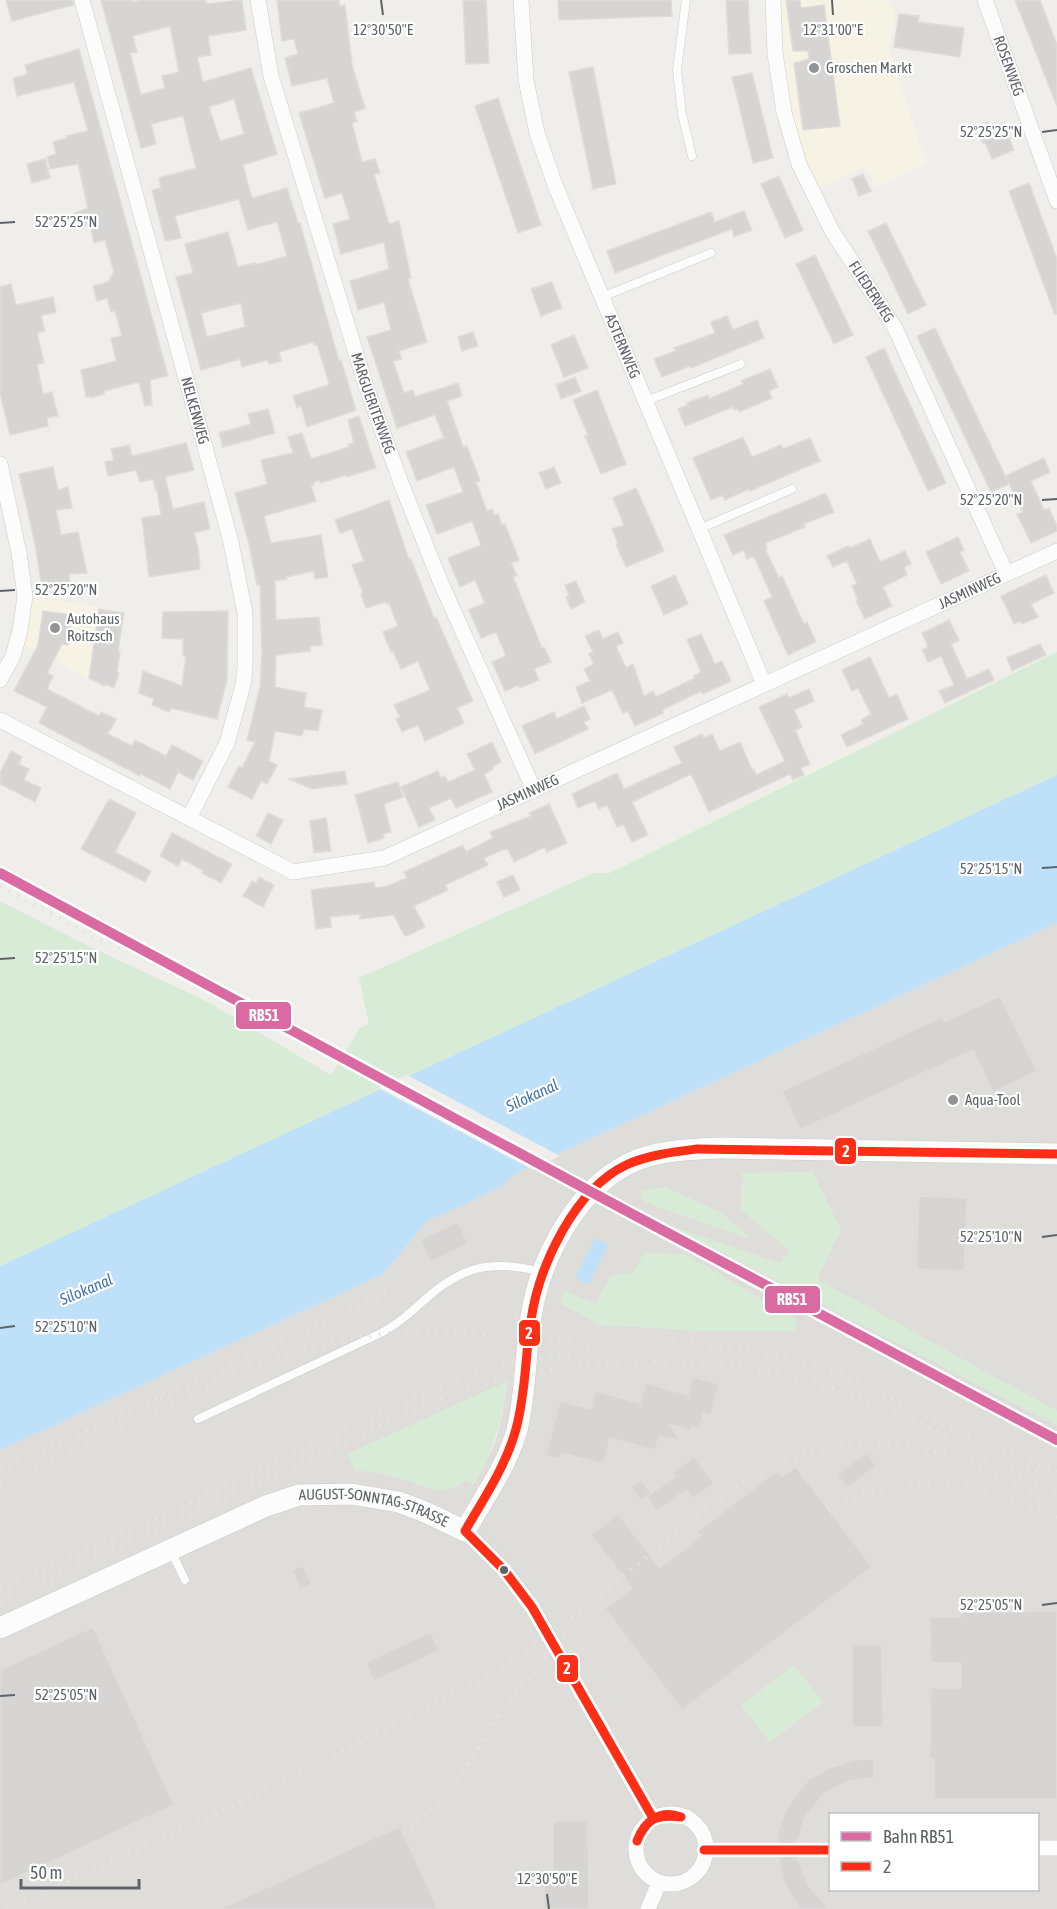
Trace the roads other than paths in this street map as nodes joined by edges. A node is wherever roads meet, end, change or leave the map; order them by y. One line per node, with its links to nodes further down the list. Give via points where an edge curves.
1 (82, 0): 22 (street, NELKENWEG, via 228,531 245,613 243,684 228,743)
2 (258, 0): 21 (street, MARGUERITENWEG, via 271,76 366,386 440,580)
3 (521, 0): 10 (street, ASTERNWEG, via 526,80 537,133)
4 (686, 0): 7 (lane, via 677,70)
5 (773, 0): 17 (street, FLIEDERWEG, via 774,53 784,112 799,164 832,231 895,328)
6 (984, 0): 8 (street, ROSENWEG)
7 (692, 156)
8 (1057, 201)
9 (711, 253): 10 (lane)
10 (602, 297): 12 (street, ASTERNWEG)
11 (741, 364): 12 (lane)
12 (646, 401): 15 (street, ASTERNWEG)
13 (0, 464): 18 (street, via 25,596 13,656)
14 (792, 489): 15 (lane)
15 (699, 528): 19 (street, ASTERNWEG)
16 (1057, 551): 17 (street, JASMINWEG)
17 (1006, 573): 19 (street, JASMINWEG)
18 (0, 680)
19 (764, 684): 21 (street, JASMINWEG)
20 (0, 720): 22 (street, JASMINWEG)
21 (534, 789): 22 (street, JASMINWEG, via 384,858 293,872)
22 (189, 818)
23 (1057, 1154): 24 (street, via 891,1147 697,1149 656,1155 614,1171 591,1192 556,1241)
24 (542, 1272): 25 (lane, via 498,1264 469,1272 438,1289 408,1316 381,1333); 26 (street, via 531,1316 516,1431 509,1453)
25 (198, 1419)
26 (465, 1531): 27 (street, AUGUST-SONNTAG-STRASSE, via 399,1502 351,1494 299,1495); 30 (street, AUGUST-SONNTAG-STRASSE, via 504,1570 532,1607)
27 (170, 1550): 28 (lane); 29 (street, AUGUST-SONNTAG-STRASSE)
28 (185, 1580)
29 (0, 1628)
30 (653, 1818): 33 (street, via 674,1814 688,1819 704,1837); 37 (street, via 639,1834 637,1853 642,1870)
31 (1039, 1848): 32 (street)
32 (1057, 1848)
33 (705, 1850): 34 (street); 37 (street, via 697,1873 686,1881 676,1885)
34 (778, 1850)
35 (798, 1850): 36 (street)
36 (829, 1850)
37 (659, 1883): 38 (street)
38 (648, 1909)

